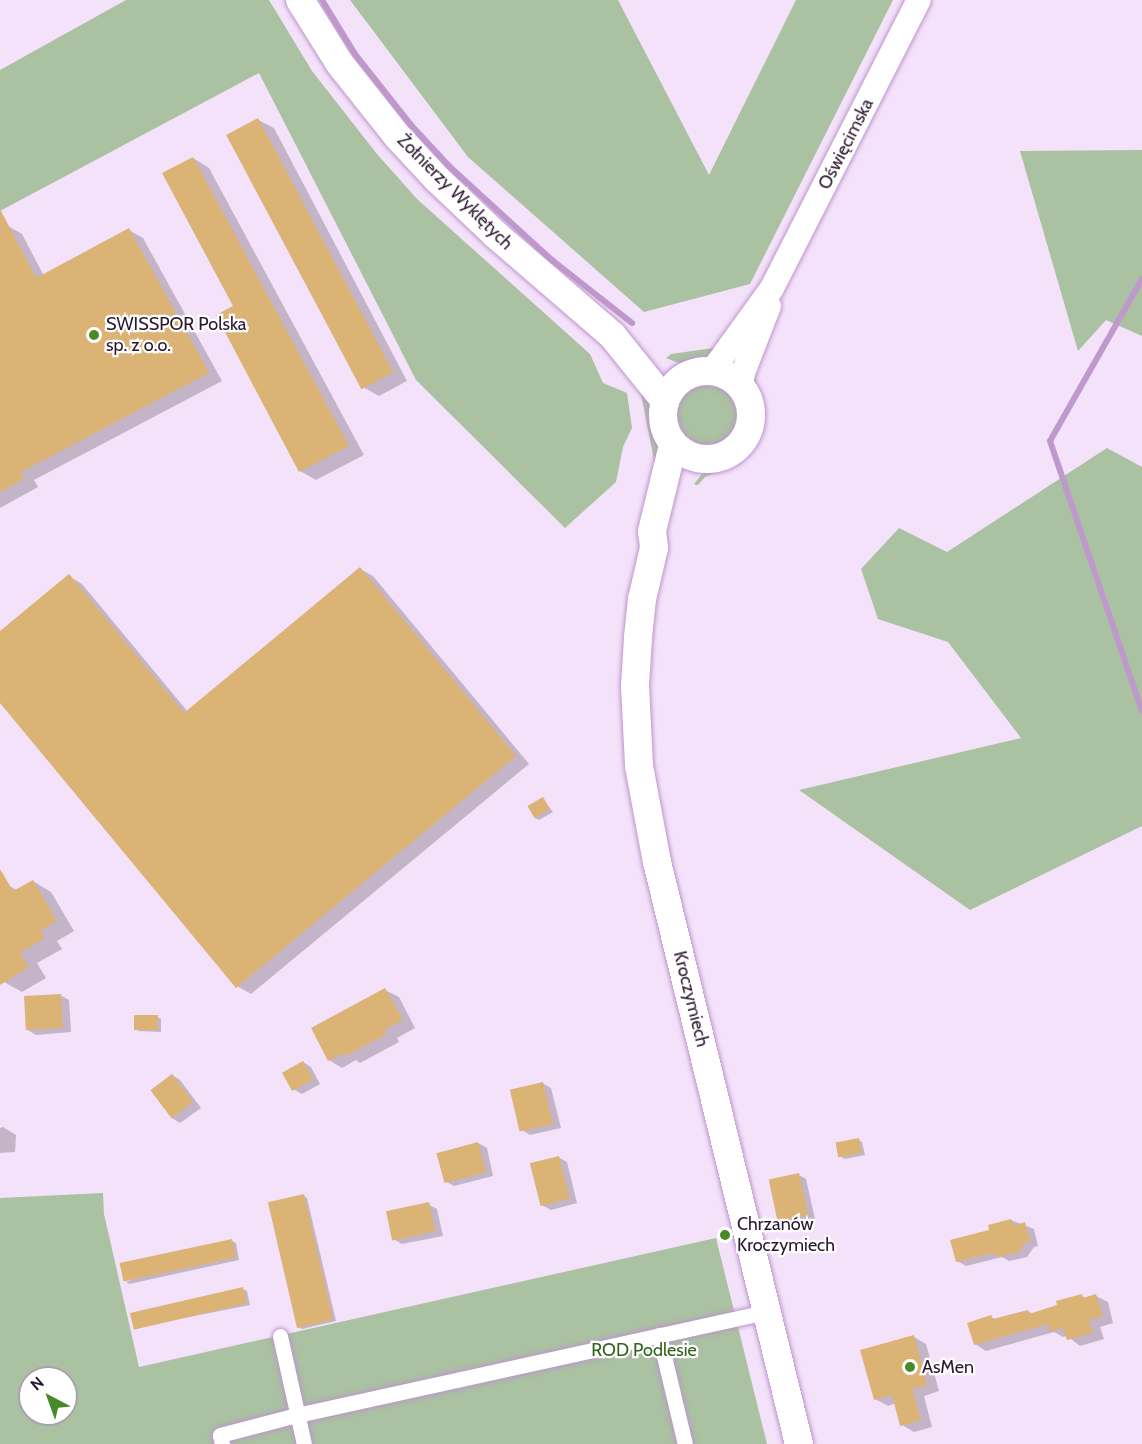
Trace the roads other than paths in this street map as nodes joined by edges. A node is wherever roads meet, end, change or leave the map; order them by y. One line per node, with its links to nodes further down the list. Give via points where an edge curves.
1 (300, 0): 4 (main road, Żołnierzy Wyklętych, via 363,94 437,179)
2 (919, 0): 3 (street, Oświęcimska)
3 (772, 288): 5 (street, Oświęcimska); 6 (street, Oświęcimska, via 768,311)
4 (612, 335): 5 (main road, Żołnierzy Wyklętych, via 674,370); 7 (main road, Żołnierzy Wyklętych)
5 (700, 373): 6 (main road, via 728,376); 7 (main road, via 678,381)
6 (741, 386): 9 (main road, via 752,413 750,428 732,452)
7 (665, 401): 8 (main road, via 663,424)
8 (673, 445): 9 (main road, via 692,458); 10 (main road, Kroczymiech, via 652,531)
9 (704, 460): 10 (main road, Kroczymiech, via 694,468)
10 (654, 548): 18 (main road, Kroczymiech, via 642,599 634,686 641,781 657,862)
11 (752, 1315): 12 (street)
12 (659, 1335): 14 (street); 17 (street)
13 (280, 1336): 14 (street)
14 (297, 1415): 15 (street, via 220,1435); 16 (street)
15 (222, 1444)
16 (304, 1444)
17 (685, 1444)
18 (799, 1444)

